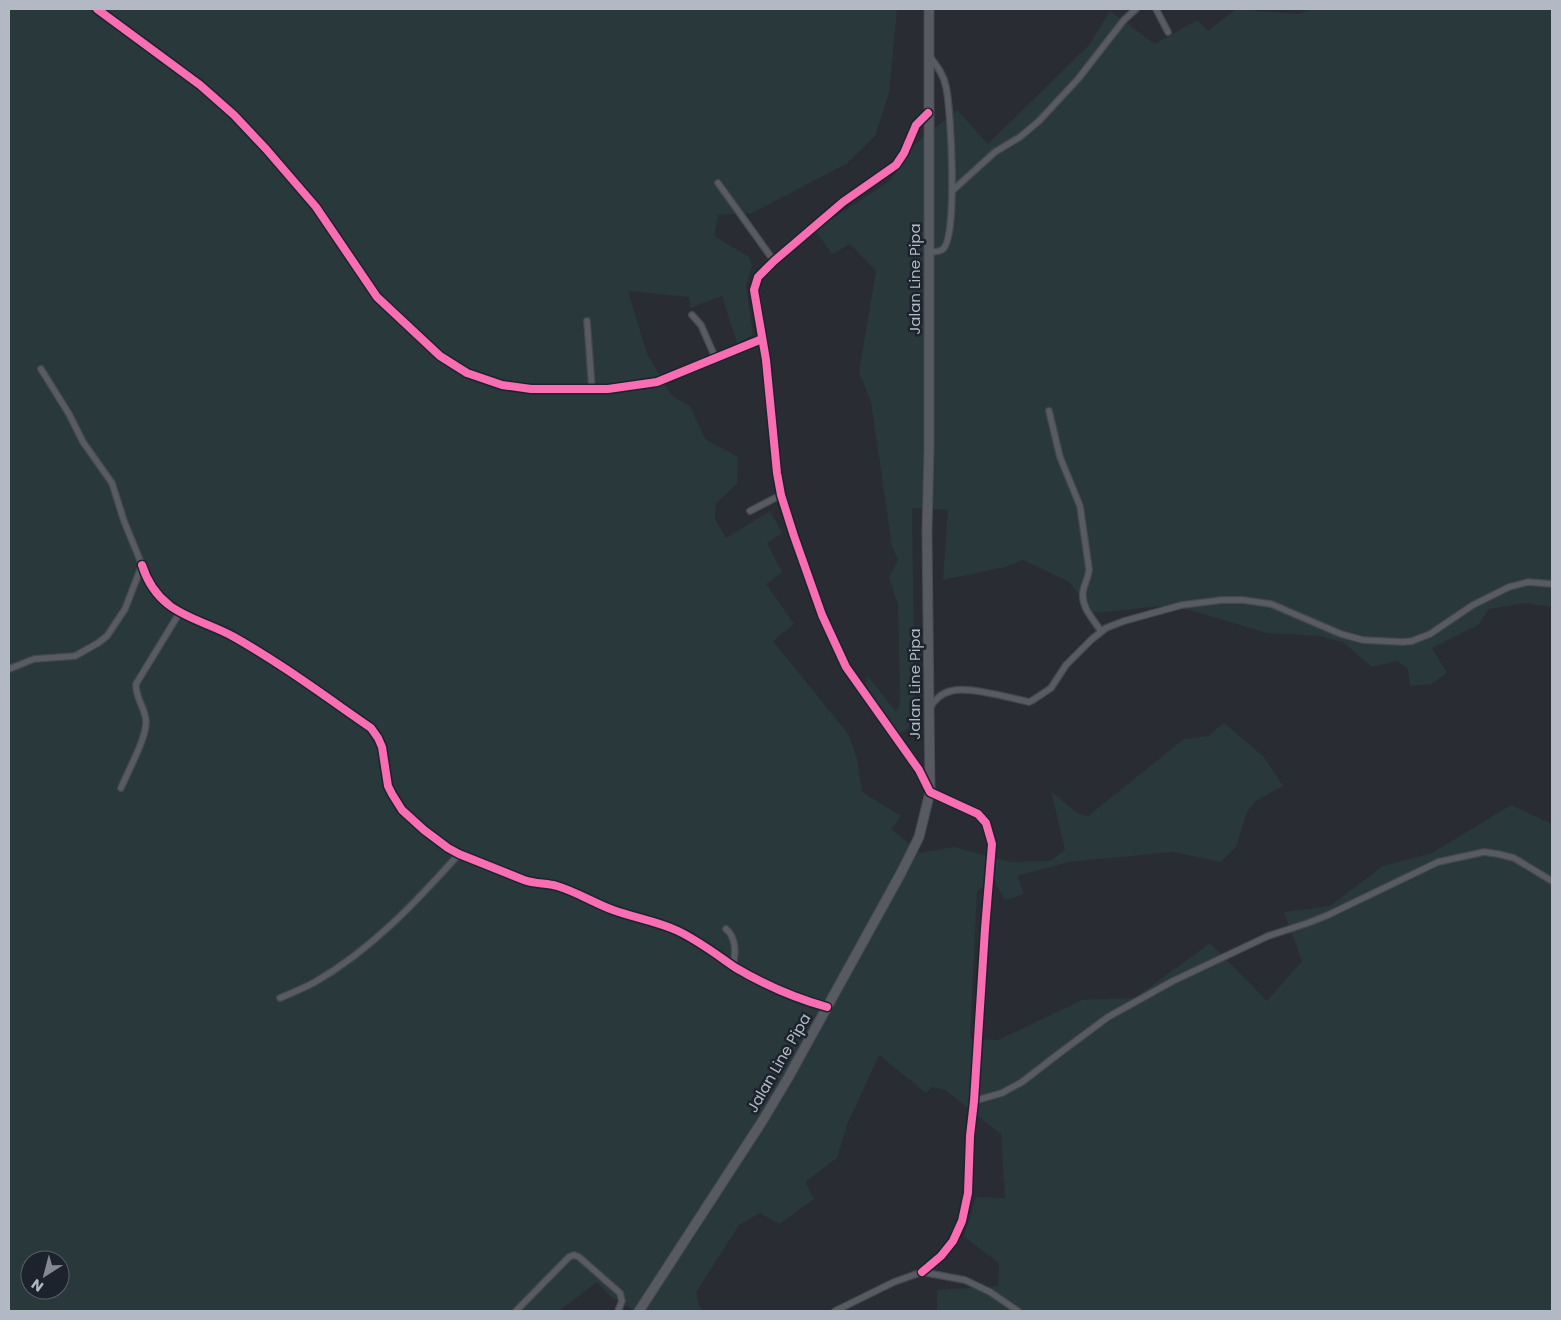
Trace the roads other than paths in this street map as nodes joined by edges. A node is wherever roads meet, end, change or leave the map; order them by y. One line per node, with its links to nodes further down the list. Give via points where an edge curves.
1 (97, 9): 17 (street, via 200,85 234,115 316,207 377,297 440,356 467,373 502,385 531,389)
2 (929, 9): 6 (main road, Jalan Line Pipa)
3 (1136, 9): 9 (street, via 1050,110 1020,137 994,152)
4 (1156, 9): 5 (street)
5 (1168, 32)
6 (930, 57): 7 (main road, Jalan Line Pipa); 9 (street, via 944,78 949,101)
7 (928, 113): 10 (main road, Jalan Line Pipa); 11 (street, via 916,126 896,165 843,202)
8 (718, 183): 11 (street)
9 (952, 191): 10 (street, via 947,242 941,251)
10 (928, 252): 26 (main road, Jalan Line Pipa)
11 (774, 260): 14 (street, via 758,277 754,290)
12 (692, 315): 15 (street, via 701,325)
13 (587, 321): 17 (street)
14 (762, 339): 15 (street); 19 (street)
15 (715, 357): 17 (street, via 657,382)
16 (41, 369): 21 (street, via 83,442 112,483)
17 (592, 389)
18 (1048, 411): 24 (street, via 1060,458 1080,506 1089,569 1083,590 1084,604)
19 (781, 495): 20 (street); 28 (street, via 822,615 840,655 919,770)
20 (750, 511)
21 (142, 565): 23 (street, via 153,589); 25 (street, via 125,609 107,636 75,656 34,659)
22 (1552, 584): 24 (street, via 1528,582 1509,587 1430,634 1403,642 1352,638 1271,604 1243,600 1182,605)
23 (180, 612): 27 (street, via 136,684 146,723); 29 (street, via 252,648 371,728 382,747 388,786 402,810)
24 (1101, 631): 26 (street, via 1066,665 1051,688 1029,702 954,690 938,698)
25 (9, 669)
26 (929, 710): 28 (main road, Jalan Line Pipa)
27 (121, 788)
28 (930, 792): 34 (main road, Jalan Line Pipa, via 914,848); 35 (street, via 978,814 986,823 992,844)
29 (459, 854): 32 (street, via 524,880 558,886 610,909 654,921 693,939); 33 (street, via 430,888 382,933 315,982)
30 (1552, 881): 35 (street, via 1514,858 1498,854 1484,852 1438,862 1308,924 1268,936 1173,981 1108,1017 1022,1082 1002,1093)
31 (726, 929): 32 (street, via 732,934)
32 (733, 965): 34 (street, via 782,992)
33 (280, 998)
34 (826, 1007): 39 (main road, Jalan Line Pipa, via 763,1120)
35 (974, 1101): 36 (street, via 968,1193 962,1221 947,1249)
36 (922, 1272): 40 (street); 41 (street, via 965,1280)
37 (516, 1311): 38 (street, via 574,1254 620,1293 622,1301)
38 (618, 1311)
39 (639, 1311)
40 (835, 1311)
41 (1018, 1311)

